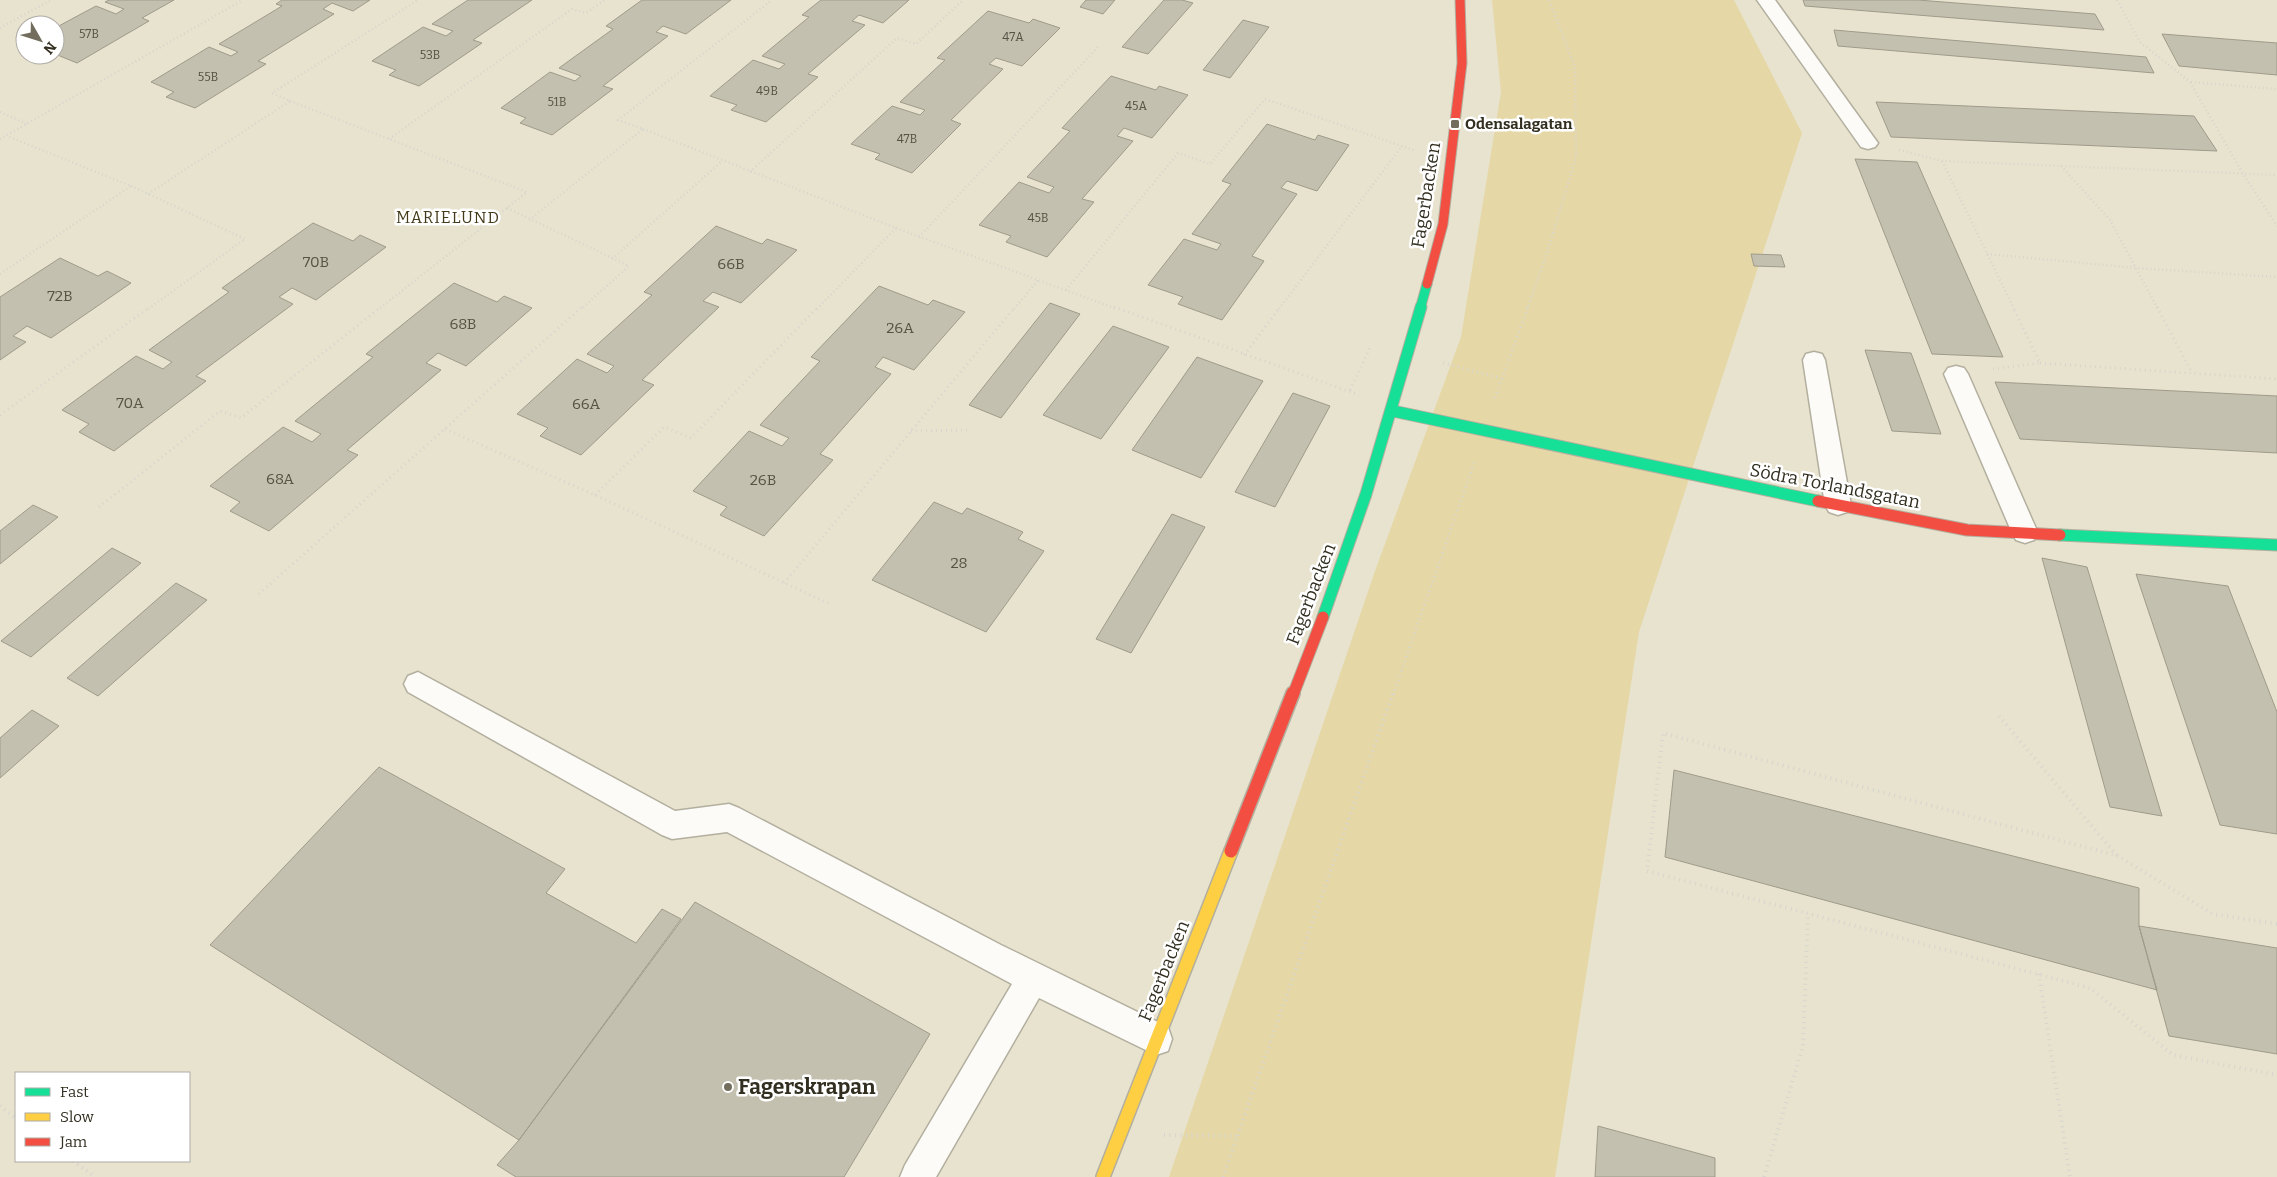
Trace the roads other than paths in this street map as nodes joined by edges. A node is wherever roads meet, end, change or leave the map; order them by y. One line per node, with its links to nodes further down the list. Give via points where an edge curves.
1 (1460, 0): 6 (street, Fagerbacken, via 1462,63 1443,224)
2 (1766, 0): 3 (lane)
3 (1868, 143)
4 (1814, 360): 7 (lane)
5 (1956, 374): 8 (lane)
6 (1393, 411): 7 (street, Södra Torlandsgatan); 12 (street, Fagerbacken, via 1341,570)
7 (1838, 506): 8 (street, Södra Torlandsgatan, via 1967,530)
8 (2025, 532): 9 (street, Södra Torlandsgatan)
9 (2277, 545)
10 (418, 684): 11 (lane, via 672,825 729,818)
11 (1033, 978): 12 (lane); 13 (lane)
12 (1156, 1039): 14 (street, Fagerbacken)
13 (917, 1177)
14 (1103, 1177)

